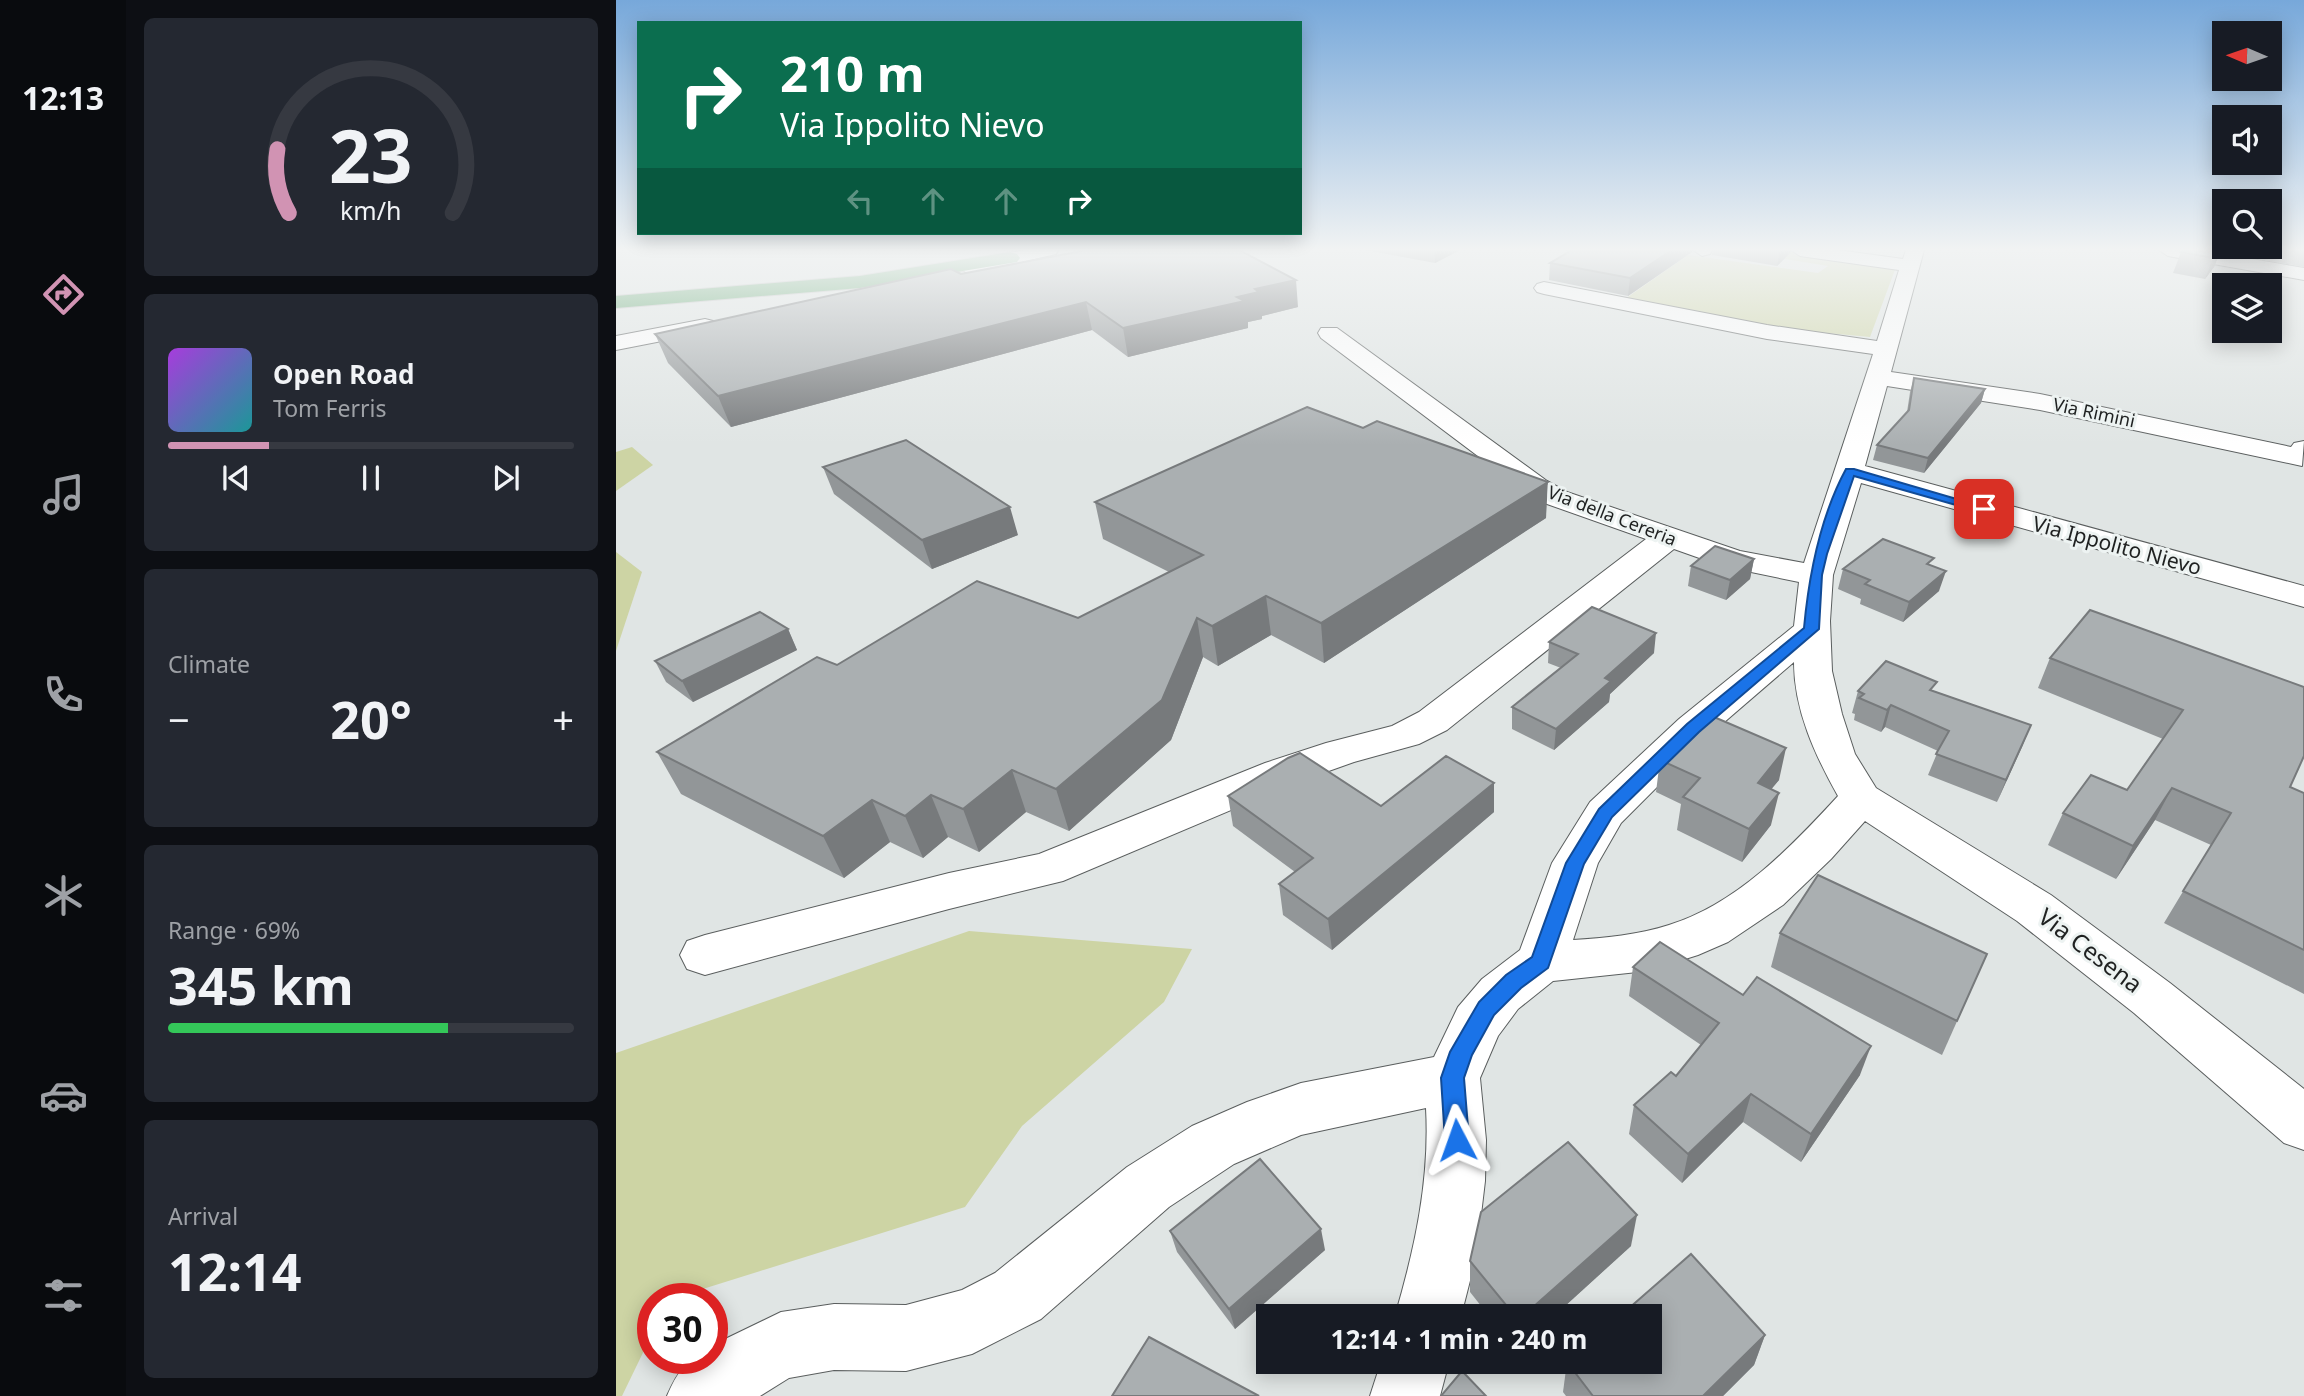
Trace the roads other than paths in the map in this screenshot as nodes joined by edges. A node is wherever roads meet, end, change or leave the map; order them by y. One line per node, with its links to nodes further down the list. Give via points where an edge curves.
1 (1683, 315): 6 (street, via 1775,333)
2 (1895, 315): 6 (street)
3 (730, 321): 5 (street)
4 (1329, 333): 9 (street, Via della Cereria, via 1548,493)
5 (616, 343)
6 (1880, 363): 7 (street, Via Rimini, via 2302,457); 8 (street)
7 (2304, 449)
8 (1850, 471): 10 (street); 11 (street, Via Ippolito Nievo)
9 (1668, 538): 10 (street, Via della Cereria, via 1754,564); 14 (street, via 1433,721 1405,735 1279,773 1039,872 948,891)
10 (1816, 575): 12 (street)
11 (2304, 597)
12 (1812, 629): 13 (street, via 1813,671 1829,741); 15 (street, via 1693,728 1605,813 1575,863)
13 (1861, 798): 15 (street, via 1784,881 1701,933 1647,951); 17 (street, Via Cesena, via 2034,908)
14 (705, 955)
15 (1541, 962): 16 (street, via 1487,1008 1468,1038)
16 (1452, 1078): 18 (street, via 1455,1181 1449,1231); 20 (street, via 1301,1109 1224,1139 1148,1187 1018,1296 972,1321 906,1338 834,1337 781,1346)
17 (2304, 1124)
18 (1431, 1304)
19 (1411, 1374): 21 (street)
20 (702, 1396)
21 (1405, 1396)

